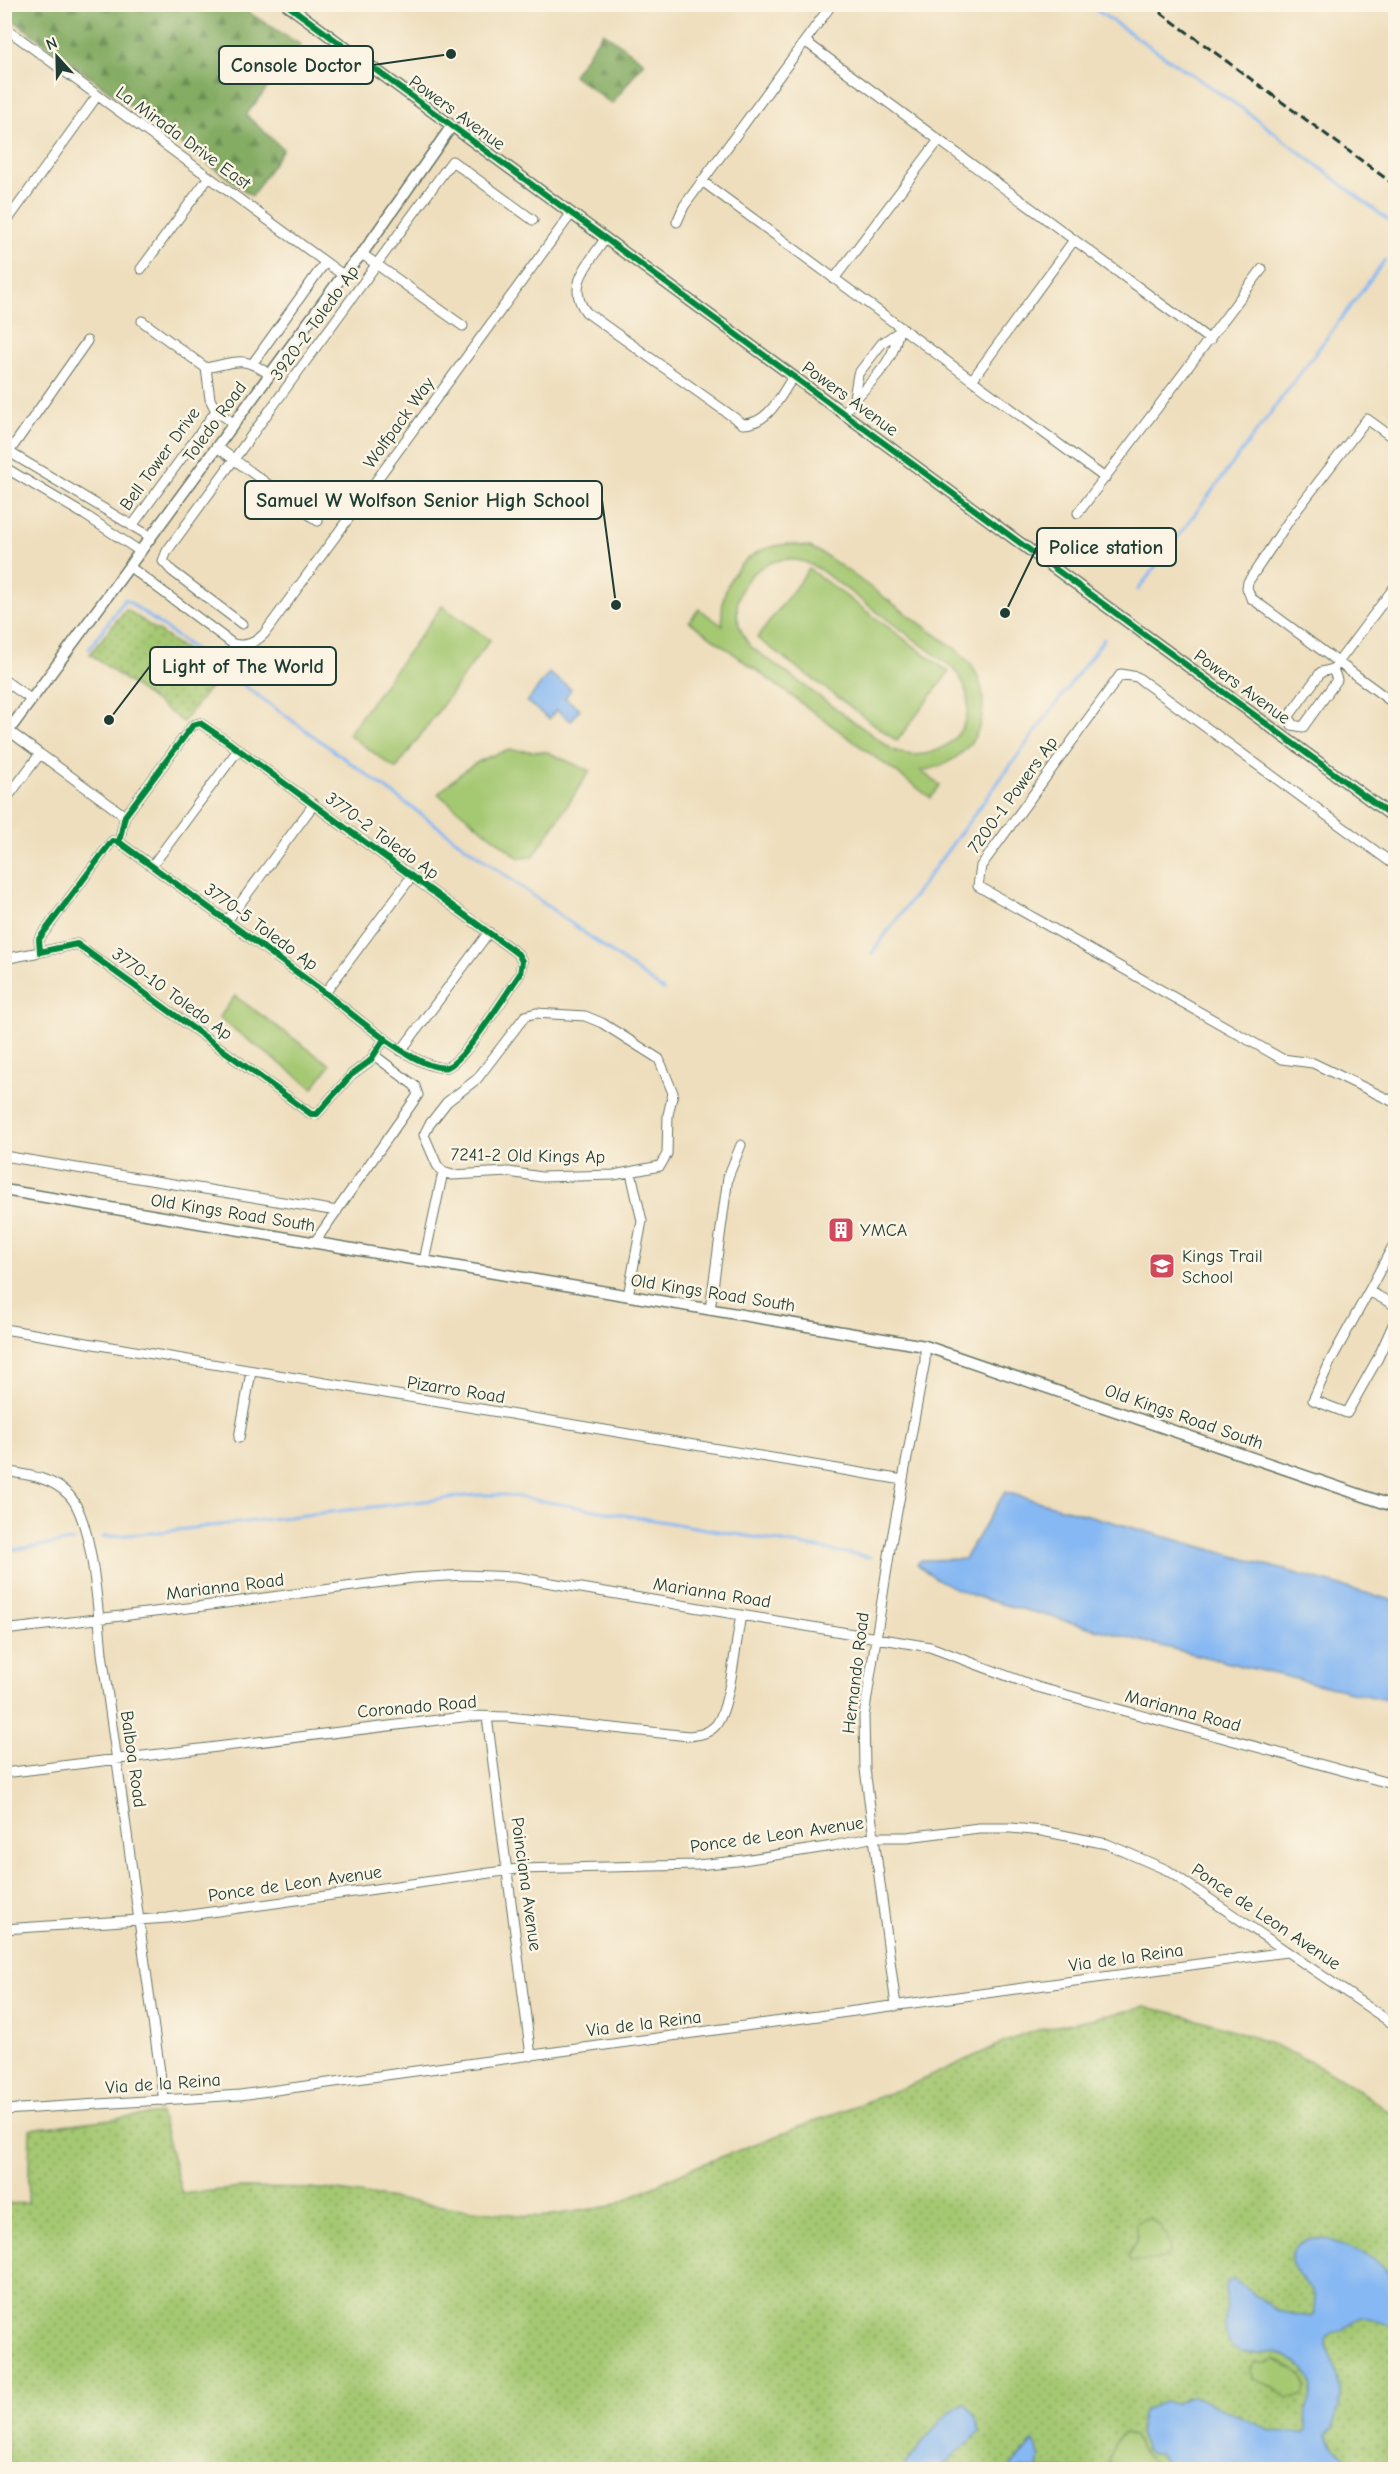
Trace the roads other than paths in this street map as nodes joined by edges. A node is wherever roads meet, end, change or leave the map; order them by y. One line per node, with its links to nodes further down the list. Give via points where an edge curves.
1 (286, 4): 6 (street, Powers Avenue)
2 (832, 4): 4 (street)
3 (4, 27): 5 (street, La Mirada Drive East)
4 (806, 42): 7 (street); 9 (street)
5 (97, 96): 8 (street, La Mirada Drive East); 13 (street)
6 (451, 127): 10 (street, Powers Avenue); 16 (street, Toledo Road)
7 (939, 141): 15 (street); 22 (street)
8 (209, 177): 17 (street, La Mirada Drive East); 19 (street)
9 (702, 181): 12 (street); 22 (street)
10 (571, 214): 14 (street, Powers Avenue); 48 (street, Wolfpack Way, via 256,641 233,644)
11 (533, 219): 18 (street, 3920-2 Toledo Ap, via 452,161)
12 (677, 222)
13 (4, 225)
14 (605, 239): 31 (street, Powers Avenue); 31 (street, via 577,282 579,303 586,312 743,424 766,416)
15 (1074, 240): 26 (street); 32 (street)
16 (362, 254): 18 (street); 21 (street, Toledo Road)
17 (324, 264): 21 (street, La Mirada Drive East); 28 (street)
18 (378, 264): 24 (street); 40 (street, 3920-2 Toledo Ap)
19 (141, 269)
20 (1262, 269): 26 (street)
21 (343, 275): 30 (street, Toledo Road)
22 (834, 279): 25 (street)
23 (142, 321): 29 (street)
24 (463, 326)
25 (900, 331): 32 (street); 33 (street, via 892,353); 33 (street, via 882,343 858,374)
26 (1209, 340): 42 (street)
27 (87, 341): 39 (street)
28 (253, 363): 29 (street, via 242,360); 30 (street)
29 (206, 368): 34 (street, Bell Tower Drive, via 210,399)
30 (270, 375): 36 (street, Toledo Road)
31 (793, 377): 35 (street, Powers Avenue)
32 (972, 380): 42 (street)
33 (854, 398): 35 (street)
34 (216, 411): 36 (street); 45 (street, Bell Tower Drive)
35 (843, 414): 57 (street, Powers Avenue)
36 (235, 424): 38 (street, Toledo Road)
37 (1395, 440): 51 (street, via 1367,419 1290,519 1248,582 1251,598)
38 (218, 447): 40 (street); 46 (street, Toledo Road)
39 (7, 450): 45 (street)
40 (234, 461): 44 (street); 50 (street, 3920-2 Toledo Ap, via 163,561)
41 (4, 467): 47 (street)
42 (1105, 478): 43 (street)
43 (1078, 513)
44 (318, 521)
45 (132, 526): 46 (street)
46 (151, 537): 47 (street, Toledo Road)
47 (141, 552): 48 (street, Toledo Road)
48 (130, 567): 53 (street, Toledo Road)
49 (1395, 585): 51 (street)
50 (242, 624)
51 (1335, 666): 54 (street); 55 (street, via 1321,672 1289,716); 55 (street, via 1337,680 1303,727)
52 (4, 680): 53 (street)
53 (32, 700): 56 (street, Toledo Road)
54 (1395, 705)
55 (1292, 725): 57 (street)
56 (7, 734): 59 (street)
57 (1284, 737): 63 (street, Powers Avenue)
58 (238, 750): 61 (street, 3770-2 Toledo Ap); 62 (street, 3770-2 Toledo Ap, via 200,723 193,725); 65 (street)
59 (40, 754): 60 (street); 62 (street)
60 (4, 802)
61 (314, 804): 67 (street, 3770-2 Toledo Ap); 68 (street)
62 (125, 816): 64 (street)
63 (1395, 819)
64 (119, 842): 65 (street, 3770-5 Toledo Ap); 70 (street, via 112,841 39,939)
65 (152, 866): 68 (street, 3770-5 Toledo Ap)
66 (1395, 866): 76 (street, 7200-1 Powers Ap, via 1137,677 1121,674 981,866 978,886 1282,1059 1313,1063)
67 (412, 876): 69 (street, 3770-2 Toledo Ap); 72 (street)
68 (227, 921): 72 (street, 3770-5 Toledo Ap)
69 (489, 932): 74 (street); 74 (street, 3770-2 Toledo Ap, via 518,954 522,961 520,974 460,1058 444,1068)
70 (40, 952): 71 (street, via 9,958); 75 (street, 3770-10 Toledo Ap, via 77,944 311,1114 317,1114)
71 (4, 955)
72 (325, 993): 73 (street, 3770-5 Toledo Ap)
73 (385, 1038): 74 (street); 75 (street, 3770-10 Toledo Ap)
74 (401, 1050)
75 (374, 1055): 82 (street, via 415,1086 418,1095)
76 (1395, 1103)
77 (741, 1145): 89 (street, via 728,1176)
78 (4, 1155): 82 (street)
79 (443, 1172): 80 (street, 7241-2 Old Kings Ap, via 509,1172 541,1177); 80 (street, 7241-2 Old Kings Ap, via 424,1135 429,1125 452,1096 477,1079 525,1016 559,1013 602,1023 650,1052 659,1059 670,1082 673,1093 667,1155 660,1166); 85 (street)
80 (631, 1173): 87 (street, via 642,1221)
81 (4, 1191): 84 (street, Old Kings Road South)
82 (337, 1211): 84 (street)
83 (1395, 1240): 86 (street)
84 (314, 1243): 85 (street, Old Kings Road South)
85 (424, 1261): 87 (street, Old Kings Road South)
86 (1369, 1291): 88 (street); 90 (street, via 1313,1400 1347,1413)
87 (628, 1296): 89 (street, Old Kings Road South)
88 (1395, 1306)
89 (710, 1310): 92 (street, Old Kings Road South)
90 (1395, 1318)
91 (4, 1329): 93 (street, Pizarro Road)
92 (925, 1346): 96 (street, Hernando Road); 97 (street, Old Kings Road South)
93 (251, 1372): 94 (street); 96 (street, Pizarro Road)
94 (239, 1438)
95 (4, 1471): 99 (street, Balboa Road, via 47,1480 69,1495 76,1505 88,1544)
96 (903, 1480): 101 (street, Hernando Road)
97 (1395, 1507)
98 (741, 1615): 99 (street, Marianna Road, via 550,1582 464,1575 413,1578); 101 (street, Marianna Road); 102 (street, Coronado Road, via 725,1709 715,1726 700,1735)
99 (98, 1619): 100 (street, Marianna Road); 103 (street, Balboa Road)
100 (4, 1630)
101 (876, 1637): 105 (street, Marianna Road, via 930,1647 1037,1687); 106 (street, Hernando Road, via 863,1739)
102 (487, 1717): 103 (street, Coronado Road, via 446,1718); 107 (street, Poinciana Avenue)
103 (116, 1760): 104 (street, Coronado Road); 108 (street, Balboa Road)
104 (4, 1773)
105 (1395, 1785)
106 (874, 1837): 107 (street, Ponce de Leon Avenue, via 697,1865); 110 (street, Ponce de Leon Avenue, via 1011,1828 1107,1844 1167,1870); 111 (street, Hernando Road)
107 (507, 1870): 108 (street, Ponce de Leon Avenue); 113 (street, Poinciana Avenue)
108 (141, 1921): 109 (street, Ponce de Leon Avenue); 114 (street, Balboa Road)
109 (4, 1929)
110 (1286, 1952): 111 (street, Via de la Reina); 112 (street, Ponce de Leon Avenue)
111 (896, 2006): 113 (street, Via de la Reina)
112 (1395, 2026)
113 (531, 2056): 114 (street, Via de la Reina, via 240,2095)
114 (164, 2101): 115 (street, Via de la Reina)
115 (4, 2110)

